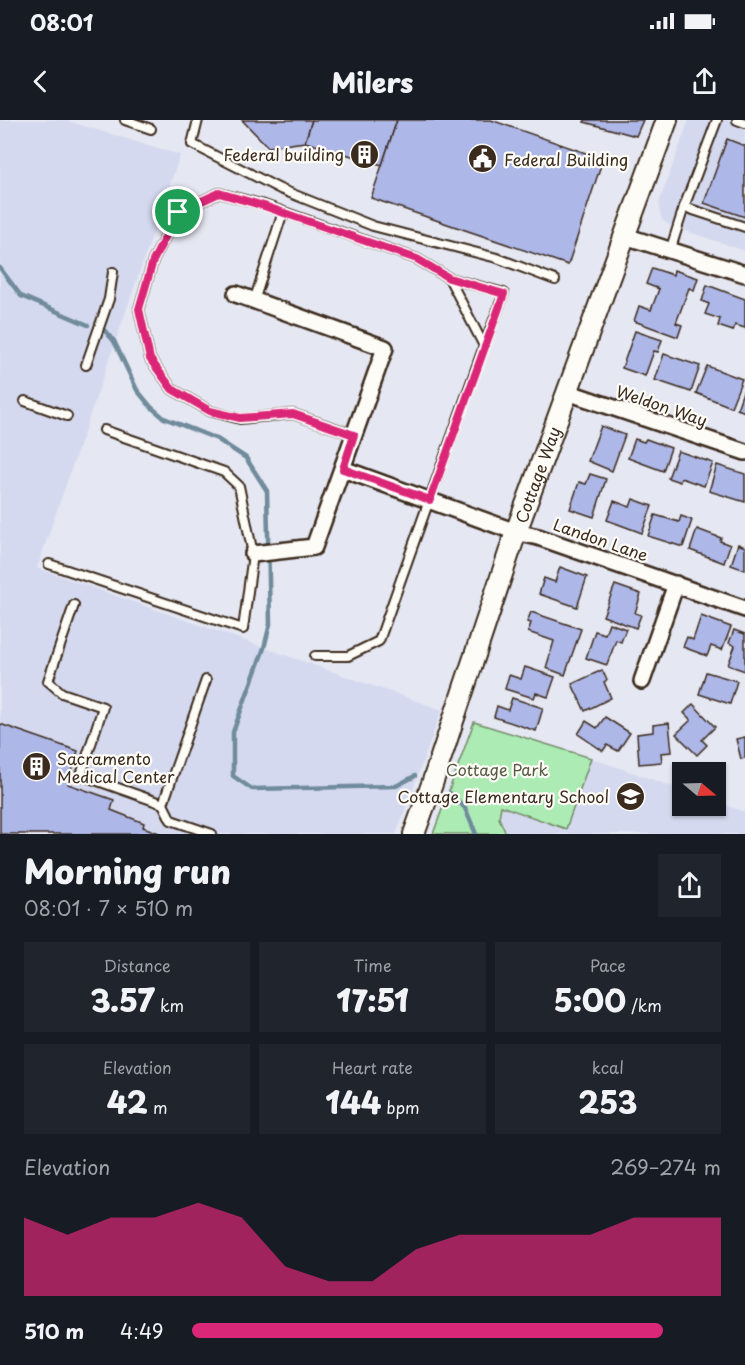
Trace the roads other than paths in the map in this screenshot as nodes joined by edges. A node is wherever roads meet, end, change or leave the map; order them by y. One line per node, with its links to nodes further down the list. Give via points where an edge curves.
1 (125, 120): 7 (lane)
2 (198, 120): 16 (lane, via 192,144 280,189 373,226 497,258)
3 (667, 120): 11 (street, Cottage Way)
4 (717, 120): 8 (lane)
5 (737, 120): 6 (lane)
6 (745, 123)
7 (150, 129)
8 (684, 207): 10 (lane); 12 (lane)
9 (284, 212): 15 (lane, via 417,259); 18 (lane); 25 (lane, via 219,193 178,212 153,261 139,309 150,359 172,389 210,411 240,418 293,414)
10 (745, 227)
11 (625, 236): 12 (street); 21 (street, Cottage Way)
12 (670, 251): 14 (street)
13 (113, 272): 20 (lane, via 109,299)
14 (745, 274)
15 (449, 278): 19 (lane); 19 (lane, via 504,294)
16 (555, 280)
17 (236, 294): 18 (street)
18 (255, 301): 25 (street, via 385,348)
19 (484, 346): 28 (lane)
20 (86, 365)
21 (567, 392): 26 (street, Weldon Way); 29 (street, Cottage Way)
22 (26, 401): 23 (lane)
23 (67, 416)
24 (104, 430): 30 (lane, via 224,472 239,486)
25 (354, 435): 27 (street)
26 (745, 453)
27 (343, 469): 28 (street, Landon Lane); 30 (street, via 314,547)
28 (430, 500): 29 (street, Landon Lane); 35 (lane, via 379,641 348,656)
29 (516, 532): 32 (street, Landon Lane); 40 (street, Cottage Way)
30 (256, 553): 31 (lane, via 243,629)
31 (49, 564)
32 (675, 584): 34 (street, Landon Lane); 37 (street)
33 (74, 606): 38 (lane, via 48,681 62,693 103,706 81,775)
34 (745, 609)
35 (315, 656)
36 (206, 680): 38 (lane)
37 (642, 681)
38 (163, 804): 39 (lane, via 171,820)
39 (213, 834)
40 (414, 834)

